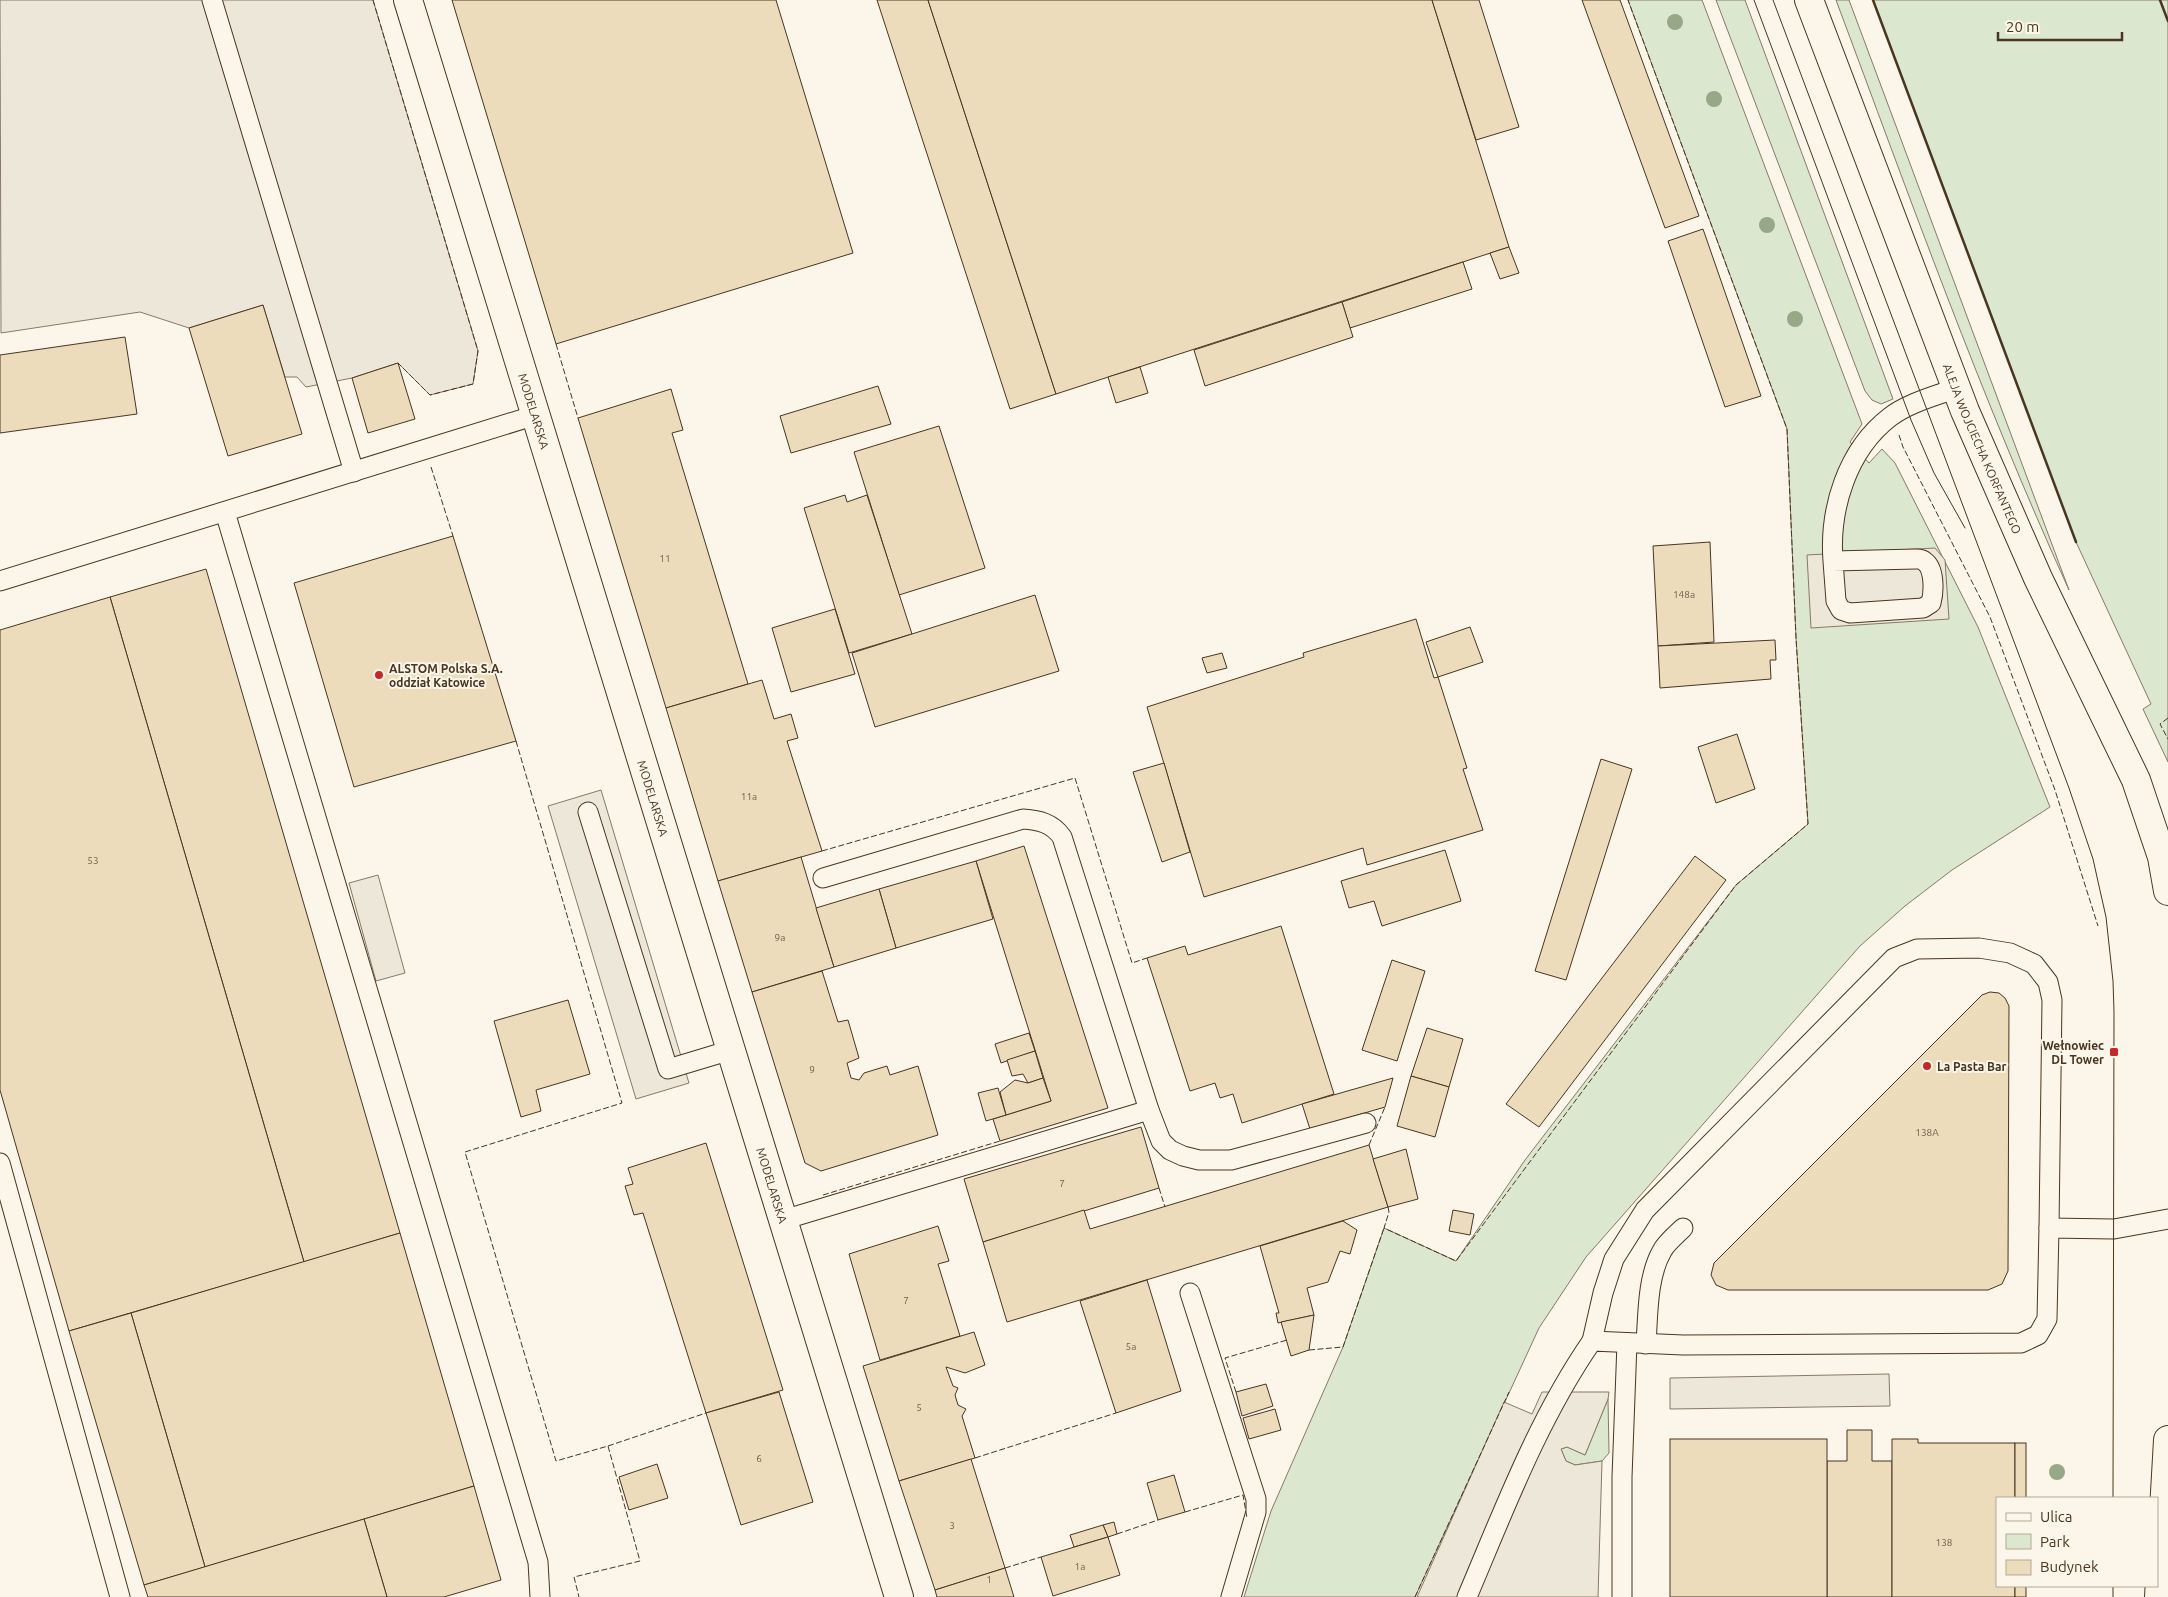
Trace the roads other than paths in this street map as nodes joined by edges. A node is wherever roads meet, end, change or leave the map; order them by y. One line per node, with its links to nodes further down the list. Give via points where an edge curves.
1 (212, 0): 6 (lane)
2 (408, 0): 5 (street, MODELARSKA)
3 (1809, 0): 4 (street, ALEJA WOJCIECHA KORFANTEGO)
4 (1957, 388): 8 (lane, via 1896,413 1864,443 1840,493); 12 (street, ALEJA WOJCIECHA KORFANTEGO, via 2038,578 2136,780 2162,857)
5 (536, 415): 6 (lane); 13 (street, MODELARSKA)
6 (354, 472): 7 (lane)
7 (224, 512): 9 (lane); 26 (lane, via 538,1562)
8 (1833, 561): 8 (lane, via 1836,602 1841,610 1923,608 1931,603 1930,569 1924,561)
9 (0, 581)
10 (588, 812): 13 (lane, via 668,1069)
11 (823, 878): 14 (lane, via 1023,819 1036,820 1056,829 1062,837)
12 (2168, 891)
13 (731, 1050): 18 (street, MODELARSKA)
14 (1149, 1110): 15 (lane, via 1161,1141 1170,1150 1199,1160 1231,1160); 18 (lane)
15 (1366, 1123)
16 (0, 1163): 25 (lane)
17 (2168, 1219): 20 (lane, via 2114,1229)
18 (783, 1220): 27 (street, MODELARSKA)
19 (1683, 1228): 23 (lane, via 1662,1251)
20 (2049, 1228): 22 (lane, via 2052,1000 2048,982 2034,964 2010,953 1979,948 1917,949 1894,958 1645,1210 1614,1259); 23 (lane, via 2047,1319 2038,1335 2020,1343)
21 (1190, 1293): 28 (lane, via 1256,1499 1256,1512)
22 (1592, 1341): 23 (lane); 29 (lane, via 1571,1372 1530,1450)
23 (1636, 1344): 30 (lane, via 1622,1477)
24 (2168, 1440): 31 (street)
25 (120, 1597)
26 (540, 1597)
27 (899, 1597)
28 (1231, 1597)
29 (1467, 1597)
30 (1622, 1597)
31 (2159, 1597)

